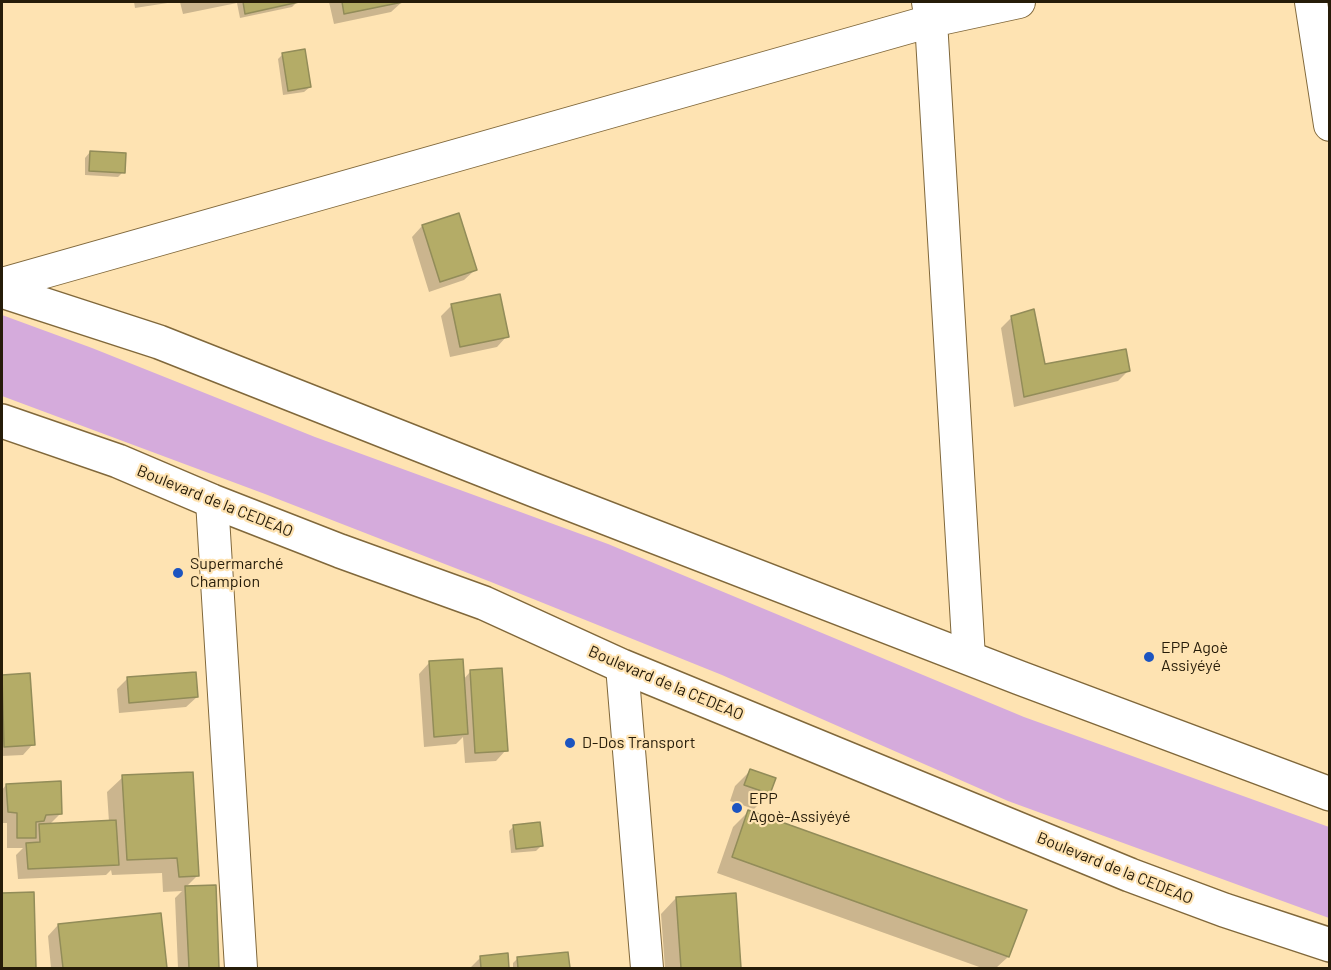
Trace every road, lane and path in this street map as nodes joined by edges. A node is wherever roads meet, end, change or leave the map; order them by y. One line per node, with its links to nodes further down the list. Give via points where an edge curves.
1 (1019, 2): 3 (street)
2 (1311, 2): 4 (street)
3 (930, 11): 5 (street); 9 (street)
4 (1329, 125)
5 (2, 284)
6 (2, 291): 9 (main road, via 159,342)
7 (2, 421): 8 (main road, Boulevard de la CEDEAO)
8 (212, 501): 10 (main road, Boulevard de la CEDEAO, via 484,603); 13 (street)
9 (969, 658): 11 (main road)
10 (622, 666): 12 (main road, Boulevard de la CEDEAO, via 1130,875); 14 (street)
11 (1329, 794)
12 (1329, 945)
13 (241, 969)
14 (647, 969)

